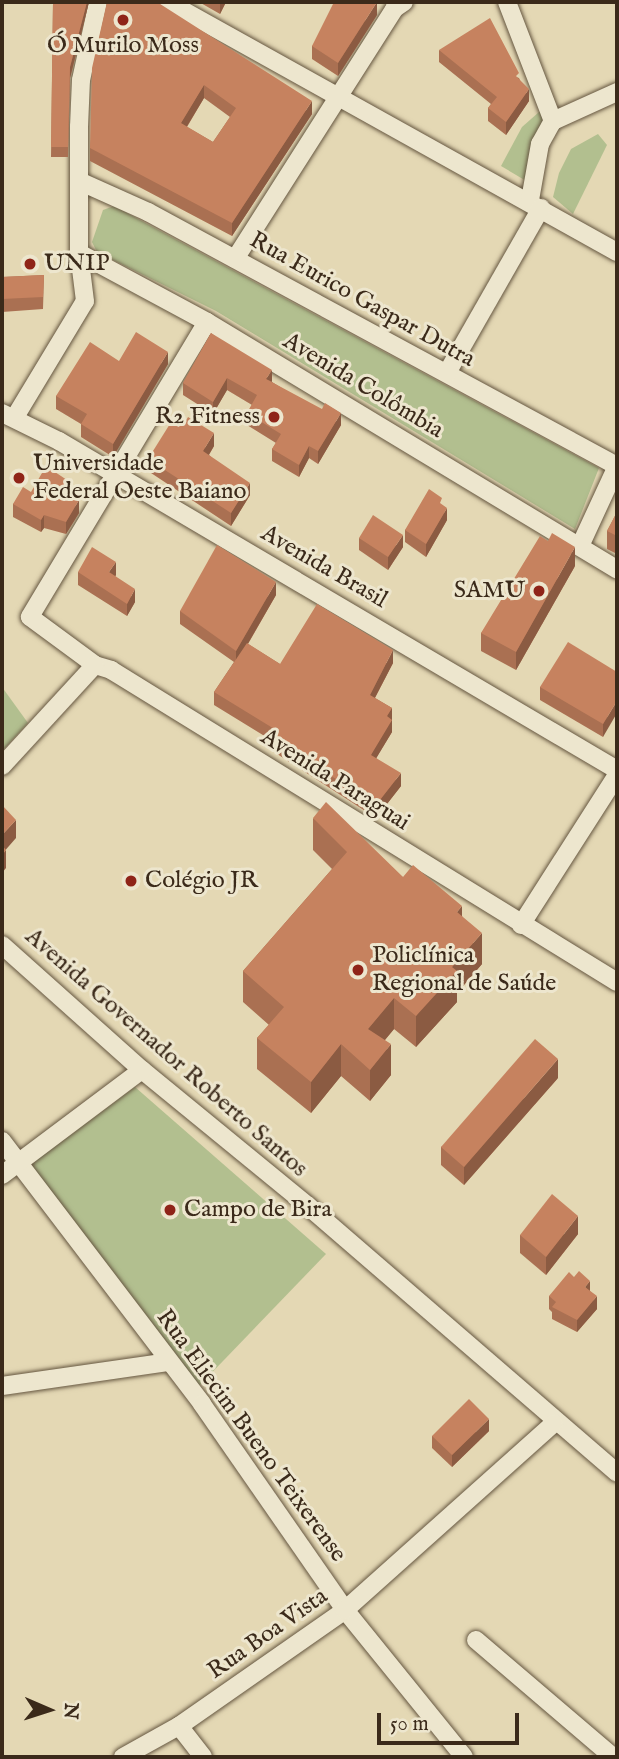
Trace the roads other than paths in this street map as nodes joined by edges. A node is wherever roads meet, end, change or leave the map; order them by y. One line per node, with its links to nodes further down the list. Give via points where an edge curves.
1 (98, 2): 8 (street, via 81,80)
2 (168, 2): 6 (street)
3 (507, 2): 7 (street)
4 (395, 4): 6 (street)
5 (617, 92): 7 (street)
6 (337, 98): 9 (street); 12 (street)
7 (553, 121): 9 (street, via 540,144)
8 (81, 182): 11 (street); 12 (street, Rua Eurico Gaspar Dutra)
9 (536, 204): 10 (street); 14 (street)
10 (617, 252)
11 (79, 253): 13 (street, Avenida Colômbia); 15 (street, via 85,301)
12 (235, 259): 14 (street, Rua Eurico Gaspar Dutra)
13 (207, 322): 17 (street); 18 (street, Avenida Colômbia)
14 (447, 373): 16 (street, Rua Eurico Gaspar Dutra)
15 (8, 415): 17 (street, Avenida Brasil)
16 (617, 466): 18 (street)
17 (113, 473): 20 (street, Avenida Paraguai, via 30,617); 22 (street, Avenida Brasil)
18 (580, 546): 19 (street, Avenida Colômbia)
19 (617, 569)
20 (95, 664): 21 (street); 23 (street, Avenida Paraguai)
21 (2, 765)
22 (617, 773): 23 (street)
23 (521, 925): 25 (street, Avenida Paraguai)
24 (2, 945): 26 (street, Avenida Governador Roberto Santos)
25 (617, 982)
26 (142, 1070): 28 (street); 32 (street, Avenida Governador Roberto Santos, via 308,1206)
27 (2, 1141): 28 (street, Rua Eliecim Bueno Teixerense)
28 (21, 1161): 29 (street); 30 (street, Rua Eliecim Bueno Teixerense)
29 (2, 1175)
30 (169, 1362): 31 (street); 34 (street, Rua Eliecim Bueno Teixerense)
31 (2, 1385)
32 (554, 1423): 33 (street, Avenida Governador Roberto Santos); 34 (street, Rua Boa Vista)
33 (617, 1474)
34 (345, 1610): 36 (street, Rua Boa Vista); 39 (street, Rua Eliecim Bueno Teixerense)
35 (476, 1640): 40 (street)
36 (179, 1727): 37 (street, Rua Boa Vista); 38 (street)
37 (123, 1757)
38 (204, 1757)
39 (464, 1757)
40 (613, 1757)

